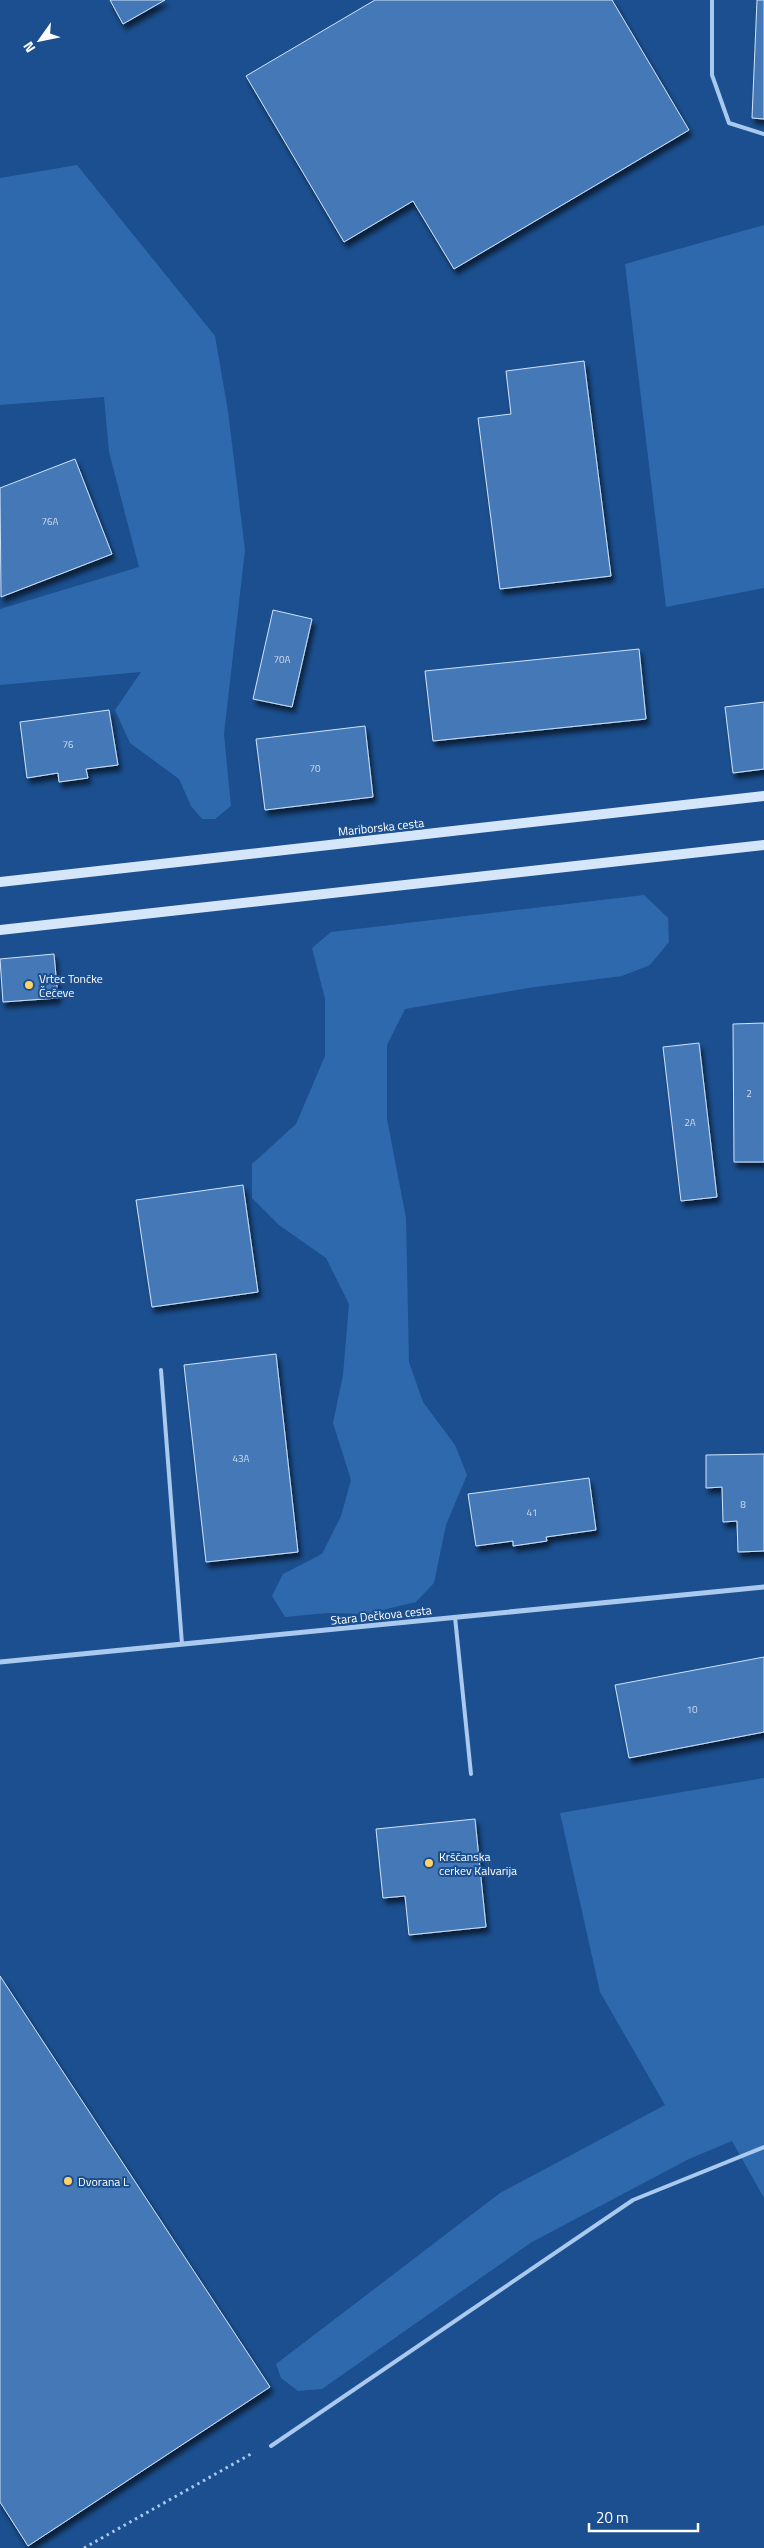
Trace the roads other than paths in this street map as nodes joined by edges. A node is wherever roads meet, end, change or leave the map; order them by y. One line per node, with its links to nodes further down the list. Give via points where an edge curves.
1 (712, 0): 2 (lane, via 712,75 729,123)
2 (764, 134)
3 (764, 796): 5 (main road, Mariborska cesta)
4 (764, 845): 6 (main road)
5 (0, 882)
6 (0, 930)
7 (160, 1370): 10 (lane)
8 (764, 1587): 9 (street, Stara Dečkova cesta)
9 (454, 1617): 10 (street, Stara Dečkova cesta); 12 (lane)
10 (182, 1644): 11 (street, Stara Dečkova cesta)
11 (0, 1662)
12 (471, 1774)
13 (764, 2147): 14 (lane, via 633,2200)
14 (271, 2446)

